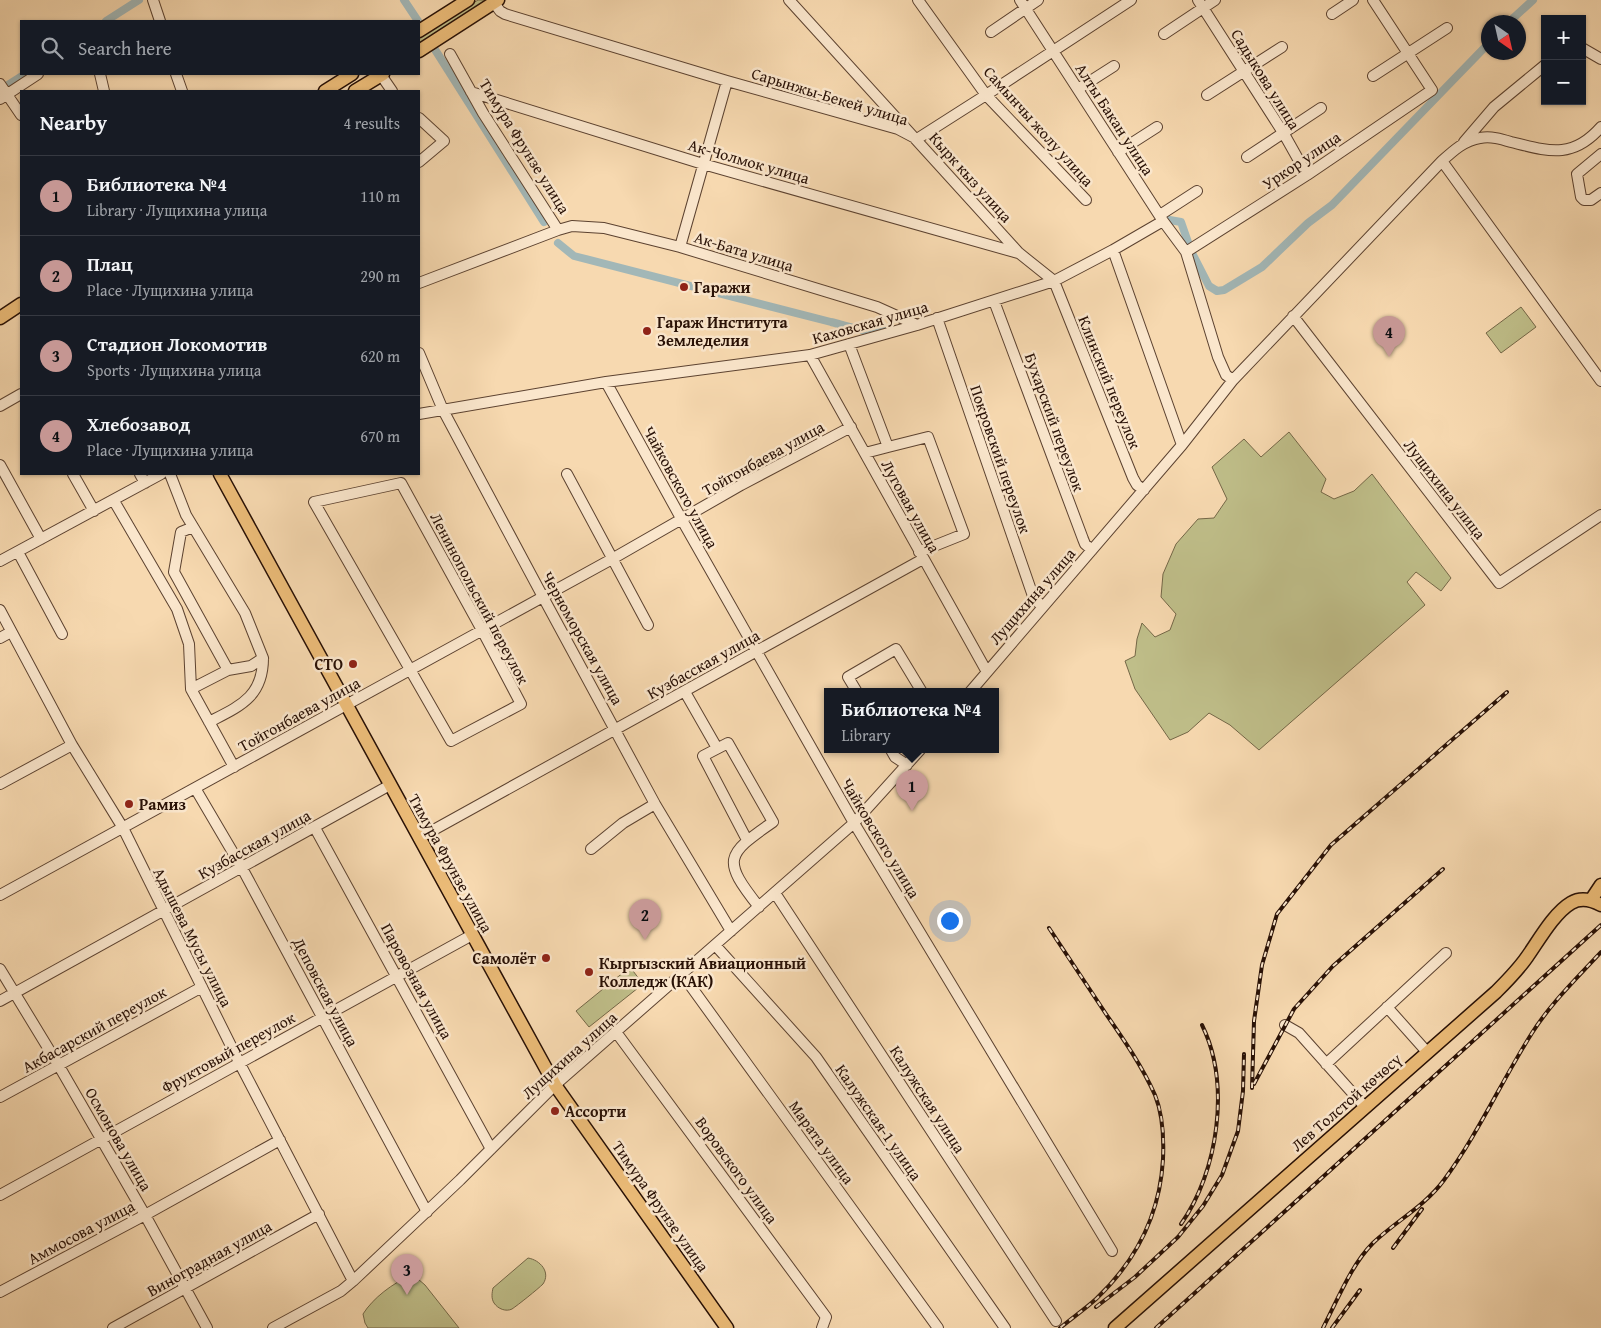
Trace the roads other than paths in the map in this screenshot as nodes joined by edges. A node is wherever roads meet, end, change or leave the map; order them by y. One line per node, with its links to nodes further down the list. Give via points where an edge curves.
1 (153, 0): 15 (street)
2 (468, 0): 11 (main road)
3 (789, 0): 54 (street, Кырк кыз улица)
4 (918, 0): 46 (street, Самынчы жолу улица)
5 (1038, 0): 12 (street)
6 (1132, 0): 23 (street, Сарынжы-Бекей улица)
7 (1216, 0): 13 (street)
8 (1353, 0): 14 (street)
9 (1373, 0): 24 (street)
10 (496, 1): 21 (main road); 37 (street, Сарынжы-Бекей улица, via 500,12 505,14)
11 (455, 4): 17 (main road)
12 (1022, 4): 18 (street); 23 (street, Алты Бакан улица)
13 (1200, 4): 19 (street); 29 (street, Садыкова улица)
14 (1332, 14)
15 (160, 20)
16 (1447, 28): 24 (street)
17 (420, 30)
18 (991, 32)
19 (1164, 34)
20 (1282, 47): 29 (street)
21 (420, 50)
22 (1586, 50): 26 (street)
23 (1053, 51): 38 (street, Алты Бакан улица); 46 (street, Сарынжы-Бекей улица)
24 (1408, 53): 36 (street); 62 (street, Уркор улица, via 1432,90)
25 (450, 54): 45 (street, Тимура Фрунзе улица)
26 (1601, 59)
27 (1114, 66): 38 (street)
28 (1541, 69): 55 (street, Лущихина улица, via 1494,107)
29 (1244, 71): 47 (street); 53 (street, Садыкова улица)
30 (36, 75): 44 (street)
31 (100, 75): 39 (street)
32 (176, 75): 40 (street)
33 (350, 75): 41 (main road)
34 (380, 75): 42 (main road)
35 (383, 75): 43 (street)
36 (1373, 76)
37 (727, 81): 54 (street, Сарынжы-Бекей улица, via 898,129); 61 (street)
38 (1078, 89): 56 (street, Алты Бакан улица)
39 (104, 90)
40 (182, 90)
41 (327, 90)
42 (357, 90)
43 (391, 90)
44 (3, 91): 49 (street)
45 (471, 92): 61 (street, Ак-Чолмок улица); 67 (street, Тимура Фрунзе улица)
46 (986, 95): 54 (street, Сарынжы-Бекей улица); 65 (street, Самынчы жолу улица)
47 (1207, 95)
48 (1321, 108): 53 (street)
49 (20, 115)
50 (420, 119): 59 (street, via 444,141)
51 (1157, 127): 56 (street)
52 (1601, 127): 55 (street, Лущихина улица, via 1584,143 1562,151 1543,150 1487,137)
53 (1284, 134): 58 (street); 62 (street, Садыкова улица)
54 (917, 139): 71 (street, Кырк кыз улица)
55 (1462, 144): 60 (street, Лущихина улица)
56 (1118, 152): 66 (street, Алты Бакан улица)
57 (1601, 154): 64 (street, via 1577,174 1584,200 1591,200)
58 (1247, 157)
59 (420, 161)
60 (1442, 161): 76 (street, Лущихина улица); 84 (street)
61 (704, 164): 68 (street); 71 (street, Ак-Чолмок улица)
62 (1307, 175): 70 (street, Уркор улица)
63 (1197, 191): 66 (street, Каховская улица)
64 (1601, 193)
65 (1086, 200)
66 (1161, 218): 69 (street, Каховская улица); 70 (street, Алты Бакан улица)
67 (558, 230): 68 (street, Ак-Бата улица, via 572,226 604,228); 73 (street, Тимура Фрунзе улица)
68 (680, 247): 79 (street, Ак-Бата улица, via 877,307)
69 (1113, 250): 72 (street, Каховская улица); 91 (street)
70 (1186, 252): 83 (street, via 1218,357 1226,374)
71 (1019, 253): 72 (street, Кырк кыз улица)
72 (1054, 281): 74 (street, Каховская улица); 101 (street, Клинский переулок, via 1133,478)
73 (420, 283)
74 (994, 301): 78 (street, Каховская улица); 108 (street, Бухарский переулок, via 1083,539)
75 (20, 305): 77 (main road)
76 (1293, 316): 83 (street, Лущихина улица); 104 (street, Лущихина улица, via 1499,583)
77 (0, 318)
78 (937, 318): 79 (street, Каховская улица); 114 (street, Покровский переулок, via 1033,596)
79 (917, 325): 80 (street, Каховская улица)
80 (849, 344): 82 (street, Каховская улица); 92 (street)
81 (420, 355): 88 (street, Черноморская улица)
82 (810, 355): 85 (street, Каховская улица); 90 (street, Луговая улица)
83 (1233, 380): 91 (street, Лущихина улица)
84 (1601, 381)
85 (606, 382): 88 (street, Каховская улица); 105 (street, Чайковского улица)
86 (20, 395): 87 (street)
87 (0, 406)
88 (443, 410): 89 (street, Каховская улица); 113 (street, Черноморская улица)
89 (420, 414)
90 (851, 427): 93 (street, Луговая улица); 105 (street, Тойгонбаева улица)
91 (1182, 445): 101 (street, Лущихина улица)
92 (888, 447): 93 (street); 110 (street, Кузбасская улица, via 928,437 964,534)
93 (865, 453): 110 (street, Луговая улица)
94 (0, 465): 107 (street)
95 (567, 474): 111 (street)
96 (74, 475): 103 (street)
97 (156, 475): 100 (street)
98 (170, 475): 106 (street)
99 (221, 475): 131 (main road, Тимура Фрунзе улица)
100 (142, 478): 102 (street)
101 (1144, 490): 108 (street, Лущихина улица)
102 (114, 501): 103 (street); 126 (street, via 177,609 189,644)
103 (94, 511): 107 (street)
104 (1601, 515)
105 (682, 520): 111 (street, Тойгонбаева улица); 121 (street, Чайковского улица)
106 (193, 527): 122 (street, via 245,613); 123 (street, via 182,532 174,572)
107 (41, 539): 109 (street)
108 (1092, 550): 114 (street, Лущихина улица)
109 (18, 552): 112 (street); 119 (street)
110 (921, 556): 121 (street, Кузбасская улица); 125 (street, Луговая улица)
111 (612, 559): 113 (street, Тойгонбаева улица); 116 (street)
112 (0, 562)
113 (543, 597): 117 (street, Тойгонбаева улица); 133 (street, Черноморская улица)
114 (1042, 608): 125 (street, Лущихина улица)
115 (0, 610): 118 (street, Адышева Мусы улица)
116 (648, 625)
117 (482, 630): 124 (street, Тойгонбаева улица); 124 (street, Ленинопольский переулок, via 521,704 451,741); 124 (street, Ленинопольский переулок, via 401,483 314,502)
118 (12, 632): 120 (street); 134 (street, Адышева Мусы улица)
119 (62, 634)
120 (0, 638)
121 (757, 652): 130 (street, Кузбасская улица); 144 (street, Чайковского улица)
122 (263, 658): 123 (street, via 251,666); 132 (street, via 261,678 252,695)
123 (228, 670): 126 (street)
124 (410, 670): 131 (street, Тойгонбаева улица)
125 (987, 672): 129 (street, Лущихина улица)
126 (191, 688): 132 (street)
127 (855, 688): 128 (street, via 848,677 896,649)
128 (920, 688)
129 (973, 688)
130 (685, 692): 133 (street, Кузбасская улица); 135 (street)
131 (346, 704): 139 (street, Тойгонбаева улица); 141 (main road, Тимура Фрунзе улица)
132 (209, 722): 139 (street)
133 (615, 729): 143 (street, Черноморская улица); 147 (street, Кузбасская улица)
134 (72, 745): 140 (street); 145 (street, Адышева Мусы улица)
135 (717, 748): 148 (street, via 703,756); 148 (street, via 728,743 773,822)
136 (893, 753): 138 (street)
137 (917, 753): 138 (street, Лущихина улица)
138 (907, 765): 144 (street, Лущихина улица)
139 (234, 767): 142 (street, Тойгонбаева улица)
140 (0, 784)
141 (390, 785): 146 (street, Кузбасская улица); 147 (main road, Тимура Фрунзе улица)
142 (195, 788): 145 (street, Тойгонбаева улица); 150 (street, Деповская улица)
143 (655, 804): 149 (street, via 623,823); 157 (street, Черноморская улица)
144 (854, 823): 152 (street, Лущихина улица); 185 (street, Чайковского улица)
145 (122, 828): 153 (street, Тойгонбаева улица); 156 (street, Адышева Мусы улица)
146 (315, 828): 150 (street, Кузбасская улица); 163 (street, Паровозная улица)
147 (419, 838): 158 (main road, Тимура Фрунзе улица)
148 (747, 840): 155 (street, via 734,855 733,864 741,883)
149 (591, 849)
150 (242, 868): 156 (street, Кузбасская улица); 168 (street, Деповская улица)
151 (1601, 885): 154 (main road)
152 (775, 893): 155 (street, Лущихина улица); 189 (street, Калужская улица)
153 (0, 895)
154 (1596, 902): 171 (main road, Лев Толстой көчөсү, via 1573,902 1562,910 1512,976)
155 (758, 907): 157 (street, Лущихина улица)
156 (162, 911): 164 (street, Адышева Мусы улица); 165 (street, Кузбасская улица)
157 (731, 932): 159 (street, Лущихина улица)
158 (472, 934): 163 (street, Фруктовый переулок); 175 (main road, Тимура Фрунзе улица)
159 (715, 945): 162 (street, Лущихина улица); 196 (street, Калужская-1 улица, via 816,1057)
160 (1446, 953): 167 (street)
161 (0, 969): 165 (street, Осмонова улица)
162 (682, 974): 170 (street, Лущихина улица); 195 (street, Марата улица)
163 (397, 976): 168 (street, Фруктовый переулок); 180 (street, Паровозная улица)
164 (202, 987): 172 (street, Адышева Мусы улица); 174 (street, Акбасарский переулок)
165 (15, 993): 166 (street, Кузбасская улица); 174 (street, Осмонова улица)
166 (0, 1001)
167 (1387, 1007): 171 (street); 173 (street)
168 (322, 1017): 172 (street, Фруктовый переулок); 182 (street, Деповская улица)
169 (1285, 1025): 173 (street, via 1299,1033)
170 (616, 1032): 175 (street, Лущихина улица); 194 (street, Воровского улица, via 826,1318)
171 (1427, 1052): 177 (main road, Лев Толстой көчөсү)
172 (239, 1062): 178 (street, Фруктовый переулок); 179 (street, Адышева Мусы улица)
173 (1326, 1064): 177 (street)
174 (59, 1066): 176 (street, Акбасарский переулок); 178 (street, Осмонова улица)
175 (555, 1085): 180 (street, Лущихина улица); 193 (main road, Тимура Фрунзе улица)
176 (0, 1098)
177 (1365, 1108): 197 (main road, Лев Толстой көчөсү)
178 (102, 1140): 181 (street, Фруктовый переулок); 184 (street, Осмонова улица)
179 (280, 1140): 183 (street, Адышева Мусы улица); 184 (street, Аммосова улица)
180 (492, 1149): 182 (street, Лущихина улица)
181 (0, 1195)
182 (426, 1212): 186 (street, Лущихина улица)
183 (319, 1214): 186 (street, Адышева Мусы улица); 187 (street, Виноградная улица)
184 (145, 1215): 187 (street, Осмонова улица); 188 (street, Аммосова улица)
185 (1112, 1252)
186 (353, 1281): 192 (street, Лущихина улица, via 341,1291)
187 (185, 1289): 190 (street, Виноградная улица); 191 (street, Осмонова улица)
188 (0, 1292)
189 (1056, 1321)
190 (113, 1328)
191 (207, 1328)
192 (273, 1328)
193 (727, 1328)
194 (822, 1328)
195 (938, 1328)
196 (1005, 1328)
197 (1115, 1328)

